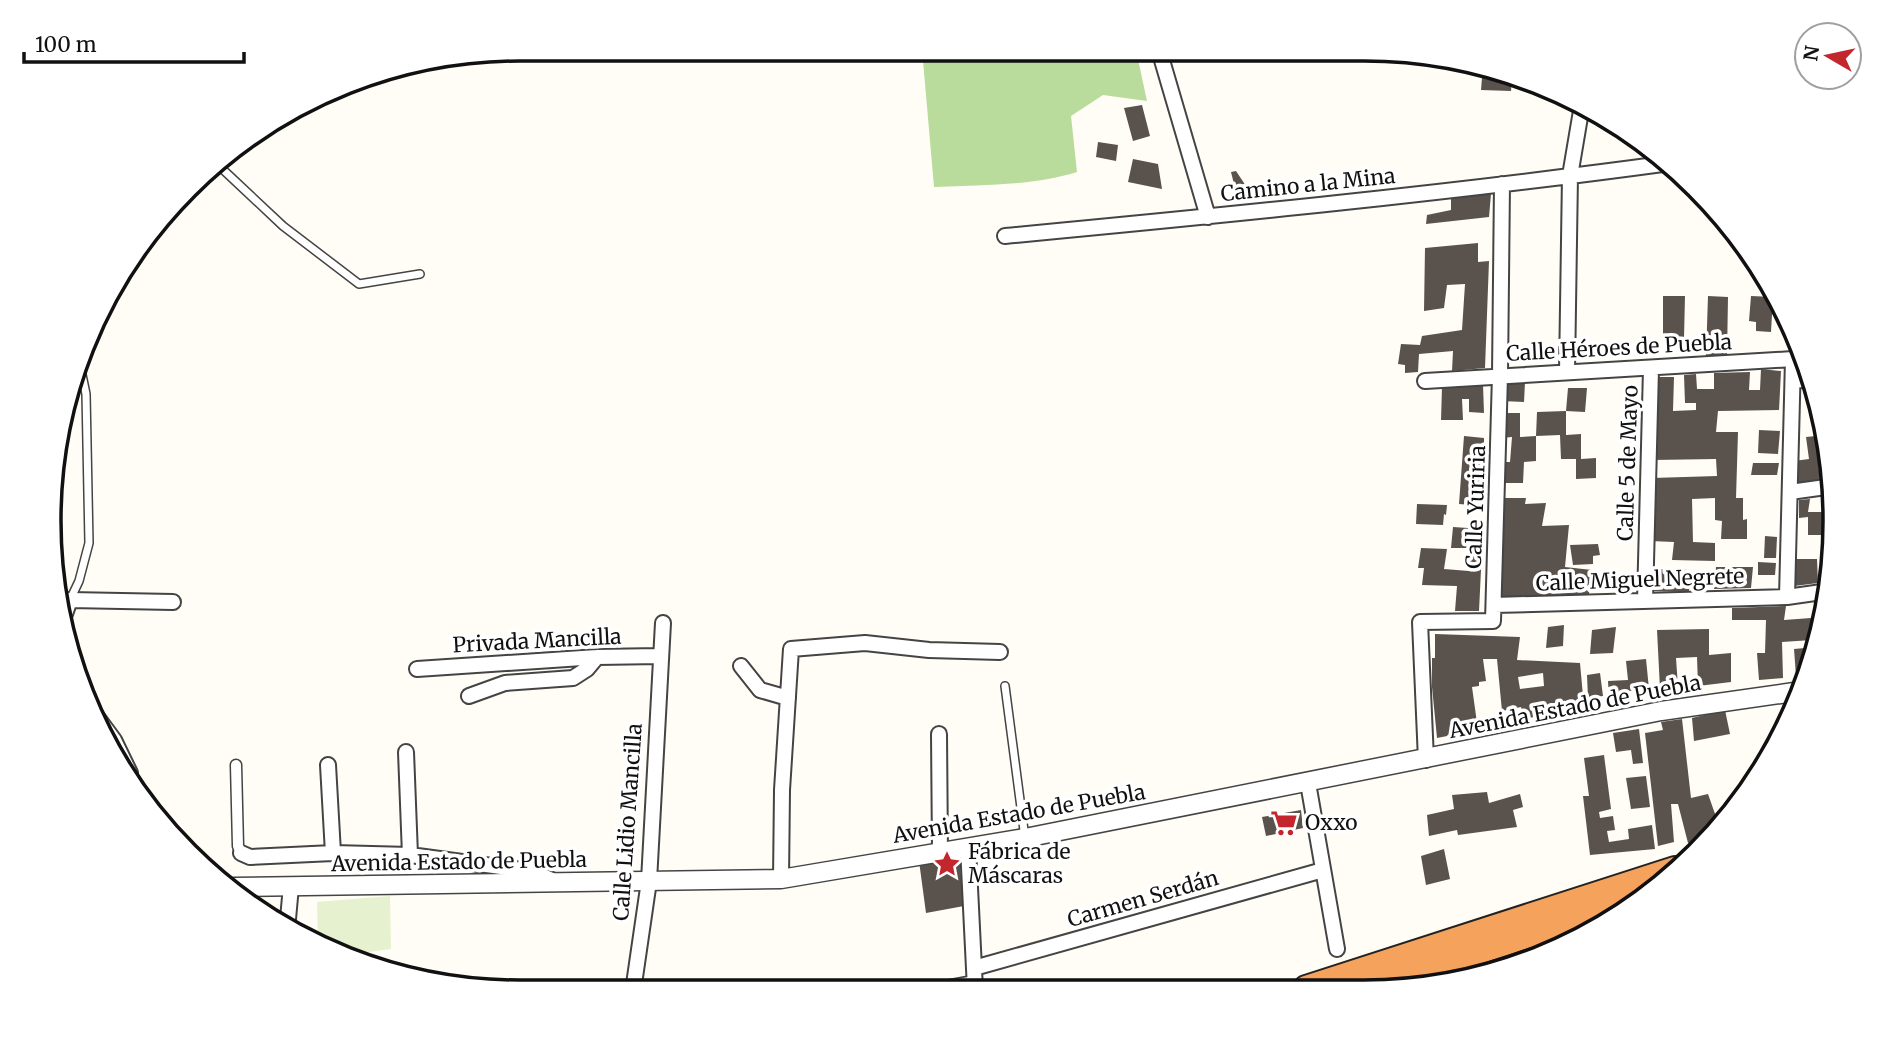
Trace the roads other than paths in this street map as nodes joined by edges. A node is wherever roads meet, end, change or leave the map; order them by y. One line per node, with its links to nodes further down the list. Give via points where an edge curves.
1 (1161, 61): 7 (street, Camino a la Mina)
2 (1580, 116): 5 (street)
3 (1654, 165): 5 (street, Camino a la Mina)
4 (224, 170): 9 (lane, via 283,226 359,284)
5 (1570, 177): 6 (street, Camino a la Mina); 11 (street)
6 (1502, 184): 7 (street, Camino a la Mina); 12 (street, Calle Yuriria)
7 (1208, 217): 8 (street)
8 (1005, 236)
9 (420, 274)
10 (1651, 369): 11 (street, Calle Héroes de Puebla); 16 (street, Calle Héroes de Puebla, via 1793,359); 22 (street, Calle 5 de Mayo)
11 (1567, 372): 12 (street, Calle Héroes de Puebla)
12 (1500, 375): 15 (street, Calle Héroes de Puebla); 25 (street, Calle Yuriria)
13 (1800, 380): 16 (street)
14 (83, 381): 21 (lane, via 89,543)
15 (1425, 381)
16 (1793, 381): 18 (street)
17 (1822, 488): 18 (street)
18 (1790, 492): 20 (street)
19 (1817, 593): 20 (street, Calle Miguel Negrete)
20 (1787, 597): 22 (street, Calle Miguel Negrete)
21 (70, 600): 23 (street); 24 (street)
22 (1645, 601): 25 (street, Calle Miguel Negrete)
23 (173, 602)
24 (69, 603)
25 (1494, 605): 38 (street, via 1493,621 1420,622)
26 (663, 623): 28 (street, Calle Lidio Mancilla)
27 (1000, 652): 35 (street, via 865,643 791,649)
28 (660, 656): 29 (street, Privada Mancilla); 51 (street, Calle Lidio Mancilla)
29 (597, 657): 31 (street, Privada Mancilla); 34 (street, via 573,678 505,683)
30 (741, 666): 35 (street, via 760,690)
31 (417, 669)
32 (1005, 686): 42 (lane)
33 (1789, 693): 38 (street, Avenida Estado de Puebla, via 1661,711)
34 (469, 696)
35 (788, 698): 50 (street)
36 (939, 734): 44 (street)
37 (406, 752): 47 (street)
38 (1426, 760): 41 (street, Avenida Estado de Puebla)
39 (236, 765): 45 (street, via 237,846)
40 (328, 765): 46 (street)
41 (1308, 783): 42 (street, Avenida Estado de Puebla); 48 (street)
42 (1025, 838): 43 (street, Avenida Estado de Puebla)
43 (968, 847): 44 (street, Avenida Estado de Puebla); 58 (street)
44 (940, 852): 50 (street, Avenida Estado de Puebla)
45 (241, 853): 46 (street, via 250,857)
46 (333, 853): 47 (street)
47 (410, 855): 52 (street, via 531,871)
48 (1323, 870): 57 (street); 58 (street, Carmen Serdán)
49 (1654, 876): 62 (highway)
50 (781, 879): 51 (street, Avenida Estado de Puebla)
51 (649, 881): 52 (street, Avenida Estado de Puebla); 60 (street, Calle Lidio Mancilla)
52 (558, 884): 53 (street, Avenida Estado de Puebla)
53 (291, 886): 54 (street, Avenida Estado de Puebla); 56 (street)
54 (244, 887)
55 (1603, 912): 59 (highway)
56 (288, 916)
57 (1336, 949)
58 (974, 968): 61 (street)
59 (1395, 979)
60 (635, 980)
61 (975, 980)
62 (1331, 980)

